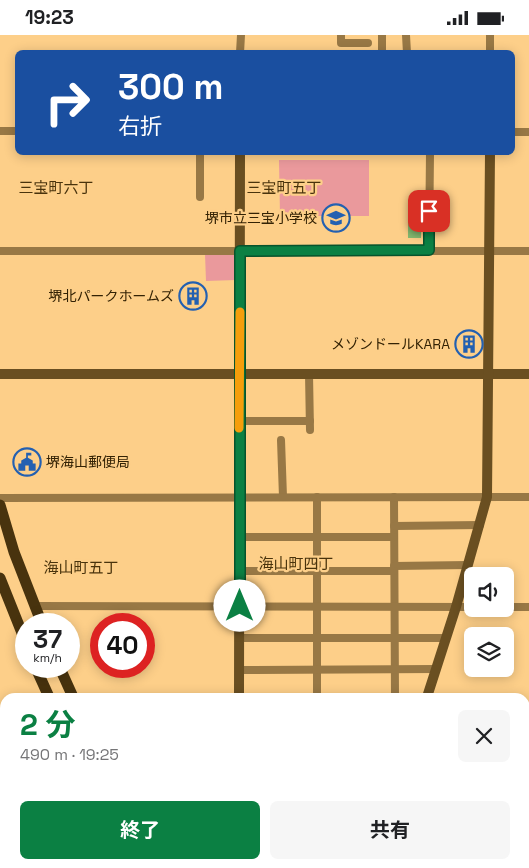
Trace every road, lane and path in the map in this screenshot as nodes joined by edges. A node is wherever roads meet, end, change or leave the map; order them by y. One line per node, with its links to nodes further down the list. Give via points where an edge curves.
1 (241, 35): 7 (street)
2 (341, 35): 6 (street, via 341,43)
3 (382, 35): 8 (street)
4 (406, 35): 9 (street)
5 (490, 35): 10 (street)
6 (368, 43)
7 (240, 50)
8 (382, 50)
9 (407, 50)
10 (490, 50)
11 (0, 131): 12 (street)
12 (15, 131)
13 (515, 132): 14 (street)
14 (529, 132)
15 (200, 155): 19 (street)
16 (240, 155): 22 (street)
17 (430, 155): 20 (street)
18 (490, 155): 23 (street)
19 (200, 197)
20 (429, 250): 22 (street); 23 (street)
21 (0, 251): 22 (street)
22 (240, 251): 29 (street)
23 (489, 251): 24 (street); 27 (street)
24 (529, 251)
25 (0, 374): 29 (street)
26 (309, 374): 27 (street); 29 (street); 31 (street)
27 (489, 374): 28 (street); 38 (street)
28 (529, 374)
29 (239, 375): 30 (street)
30 (239, 421): 31 (street); 34 (street)
31 (310, 421): 32 (street)
32 (310, 430)
33 (281, 440): 35 (street)
34 (239, 497): 35 (street); 40 (street); 44 (street)
35 (283, 497): 36 (street)
36 (317, 497): 37 (street); 45 (street)
37 (394, 497): 38 (street); 43 (street)
38 (487, 497): 39 (street); 42 (street)
39 (529, 497)
40 (0, 498)
41 (0, 505): 52 (main road)
42 (480, 525): 43 (street); 47 (street)
43 (394, 526): 46 (street)
44 (239, 537): 45 (street); 49 (street)
45 (317, 537): 46 (street); 50 (street)
46 (394, 537): 48 (street)
47 (468, 565): 48 (street); 56 (street)
48 (394, 569): 50 (street); 55 (street)
49 (239, 571): 50 (street); 53 (street)
50 (317, 571): 54 (street)
51 (0, 577): 61 (main road)
52 (35, 606): 53 (street); 60 (main road)
53 (240, 606): 54 (street); 62 (street)
54 (317, 606): 55 (street); 63 (street)
55 (394, 607): 56 (street); 64 (street)
56 (456, 607): 57 (street); 65 (street)
57 (464, 607)
58 (514, 607): 59 (street)
59 (529, 607)
60 (38, 613)
61 (15, 615)
62 (240, 638): 63 (street); 69 (street)
63 (317, 638): 64 (street); 66 (street)
64 (394, 638): 65 (street); 67 (street)
65 (446, 638): 68 (street)
66 (317, 669): 67 (street); 69 (street); 75 (street)
67 (394, 669): 68 (street); 76 (street)
68 (436, 669): 77 (street)
69 (239, 670): 74 (street)
70 (41, 678): 72 (main road)
71 (64, 678): 73 (main road)
72 (46, 693)
73 (71, 693)
74 (239, 693)
75 (317, 693)
76 (395, 693)
77 (428, 693)

